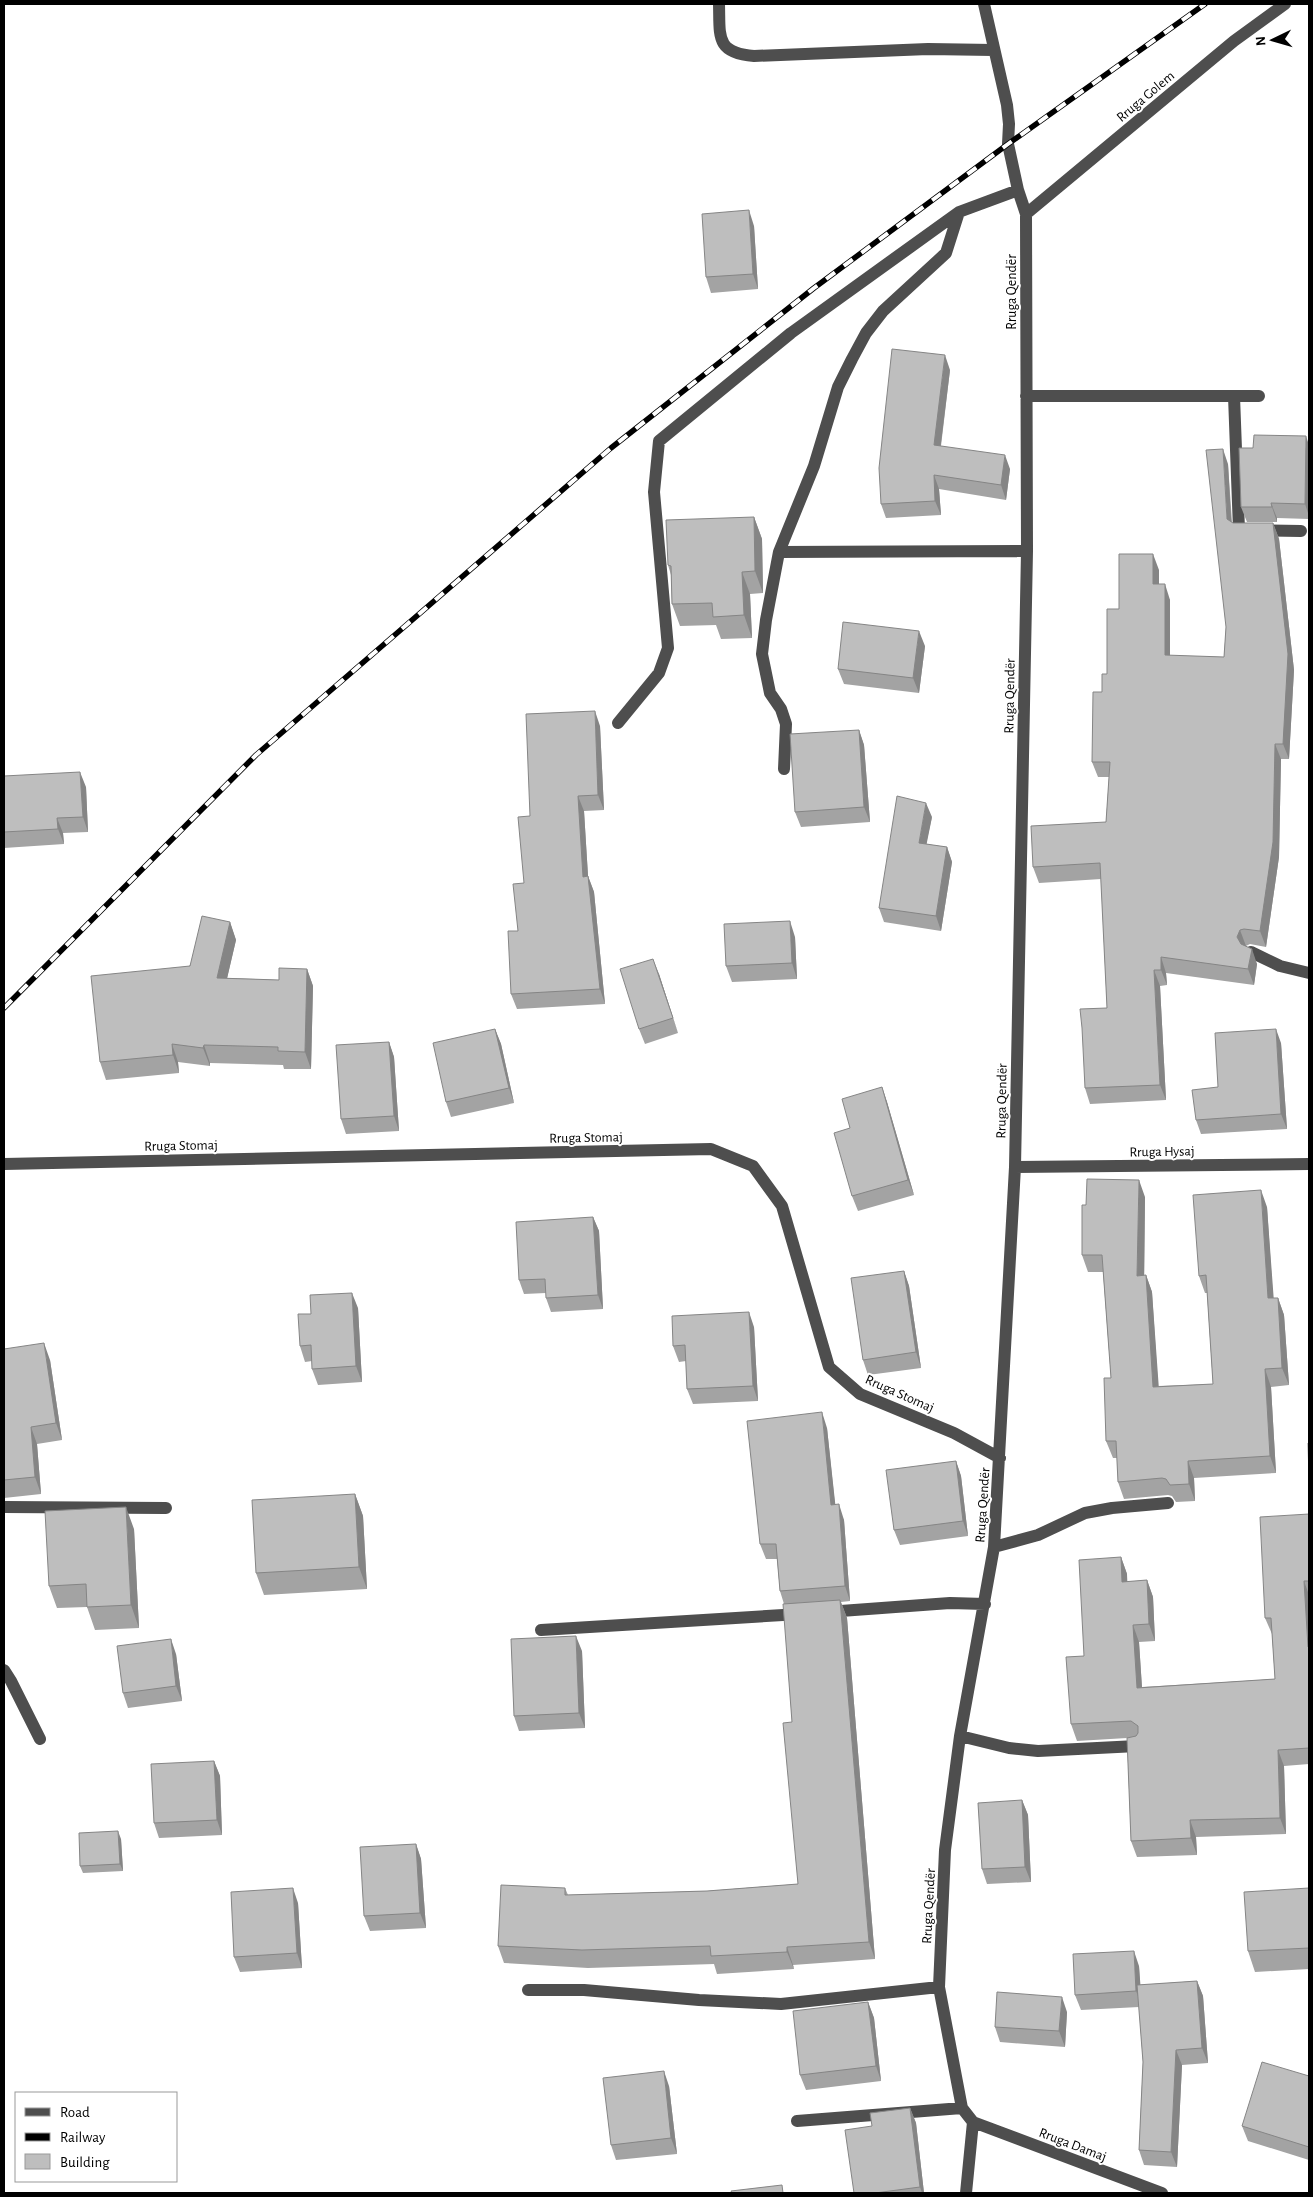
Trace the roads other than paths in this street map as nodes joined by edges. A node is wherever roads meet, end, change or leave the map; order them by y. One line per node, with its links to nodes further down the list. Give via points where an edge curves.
1 (719, 4): 4 (street, via 720,35 726,48 737,55)
2 (984, 4): 4 (street, Rruga Qendër)
3 (1286, 4): 7 (street, Rruga Golem, via 1234,41)
4 (993, 50): 5 (street, Rruga Qendër, via 1007,105 1008,144)
5 (1018, 190): 6 (street); 7 (street, Rruga Qendër)
6 (958, 212): 13 (street, via 946,253 883,311 857,350 838,387 814,466); 14 (street, via 791,333 659,442 654,492 668,648 659,673)
7 (1026, 214): 8 (street, Rruga Qendër)
8 (1026, 396): 9 (street); 12 (street, Rruga Qendër)
9 (1234, 396): 10 (street); 11 (street, via 1239,530)
10 (1259, 396)
11 (1301, 530)
12 (1027, 551): 13 (street); 20 (street, Rruga Qendër)
13 (779, 552): 15 (street, via 762,654 770,693 786,724)
14 (618, 723)
15 (784, 769)
16 (1251, 952): 17 (street, via 1280,966)
17 (1309, 973)
18 (4, 1164): 21 (street, Rruga Stomaj, via 712,1150 752,1166 782,1206 829,1367 860,1394 954,1433)
19 (1309, 1164): 20 (street, Rruga Hysaj)
20 (1015, 1167): 21 (street, Rruga Qendër)
21 (1000, 1458): 25 (street, Rruga Qendër)
22 (1168, 1503): 25 (street, via 1085,1513 1038,1535)
23 (4, 1507): 24 (street)
24 (166, 1508)
25 (994, 1547): 26 (street, Rruga Qendër)
26 (985, 1604): 27 (street, via 950,1603); 29 (street, Rruga Qendër)
27 (541, 1630)
28 (4, 1670): 30 (street)
29 (960, 1736): 31 (street, via 1038,1751); 32 (street, Rruga Qendër, via 945,1850)
30 (40, 1739)
31 (1137, 1746)
32 (939, 1987): 33 (street, via 781,2004 584,1990); 34 (street, Rruga Qendër)
33 (528, 1990)
34 (962, 2108): 35 (street); 36 (street, Rruga Qendër)
35 (797, 2121)
36 (973, 2122): 37 (street); 38 (street, Rruga Damaj)
37 (966, 2193)
38 (1162, 2193)

